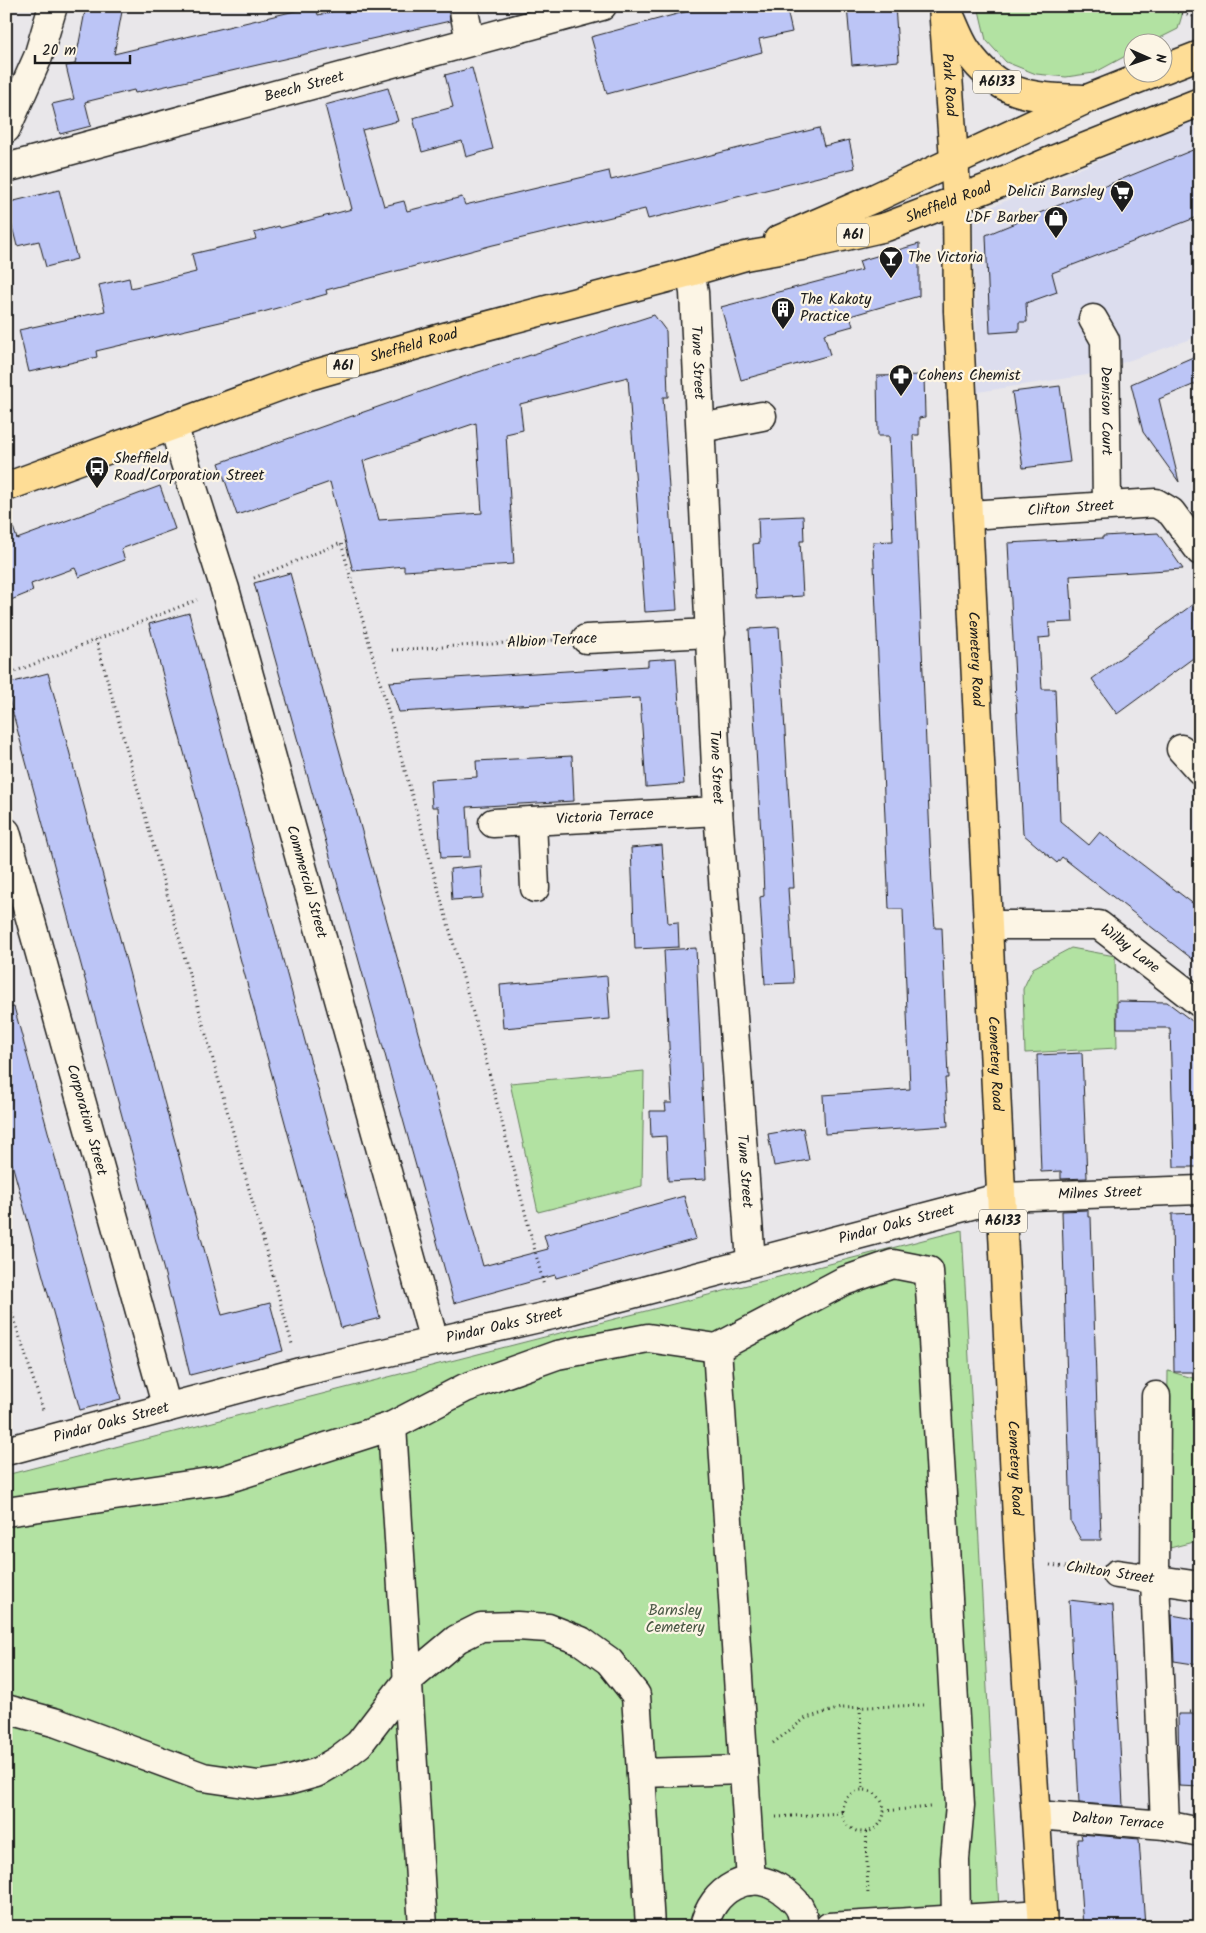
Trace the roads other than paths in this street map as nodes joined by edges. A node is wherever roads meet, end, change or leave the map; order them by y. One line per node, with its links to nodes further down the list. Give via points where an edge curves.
1 (53, 6): 11 (street, via 38,57)
2 (463, 6): 5 (street)
3 (602, 6): 5 (street, Beech Street)
4 (944, 6): 9 (highway, A6133, via 966,50 1001,86 1051,98); 12 (highway, Park Road / A6133)
5 (470, 41): 13 (street, Beech Street)
6 (1200, 55): 7 (highway)
7 (1174, 65)
8 (1130, 82): 9 (highway, Sheffield Road / A61)
9 (1087, 99): 12 (highway, Sheffield Road / A61)
10 (1200, 102): 14 (highway, Sheffield Road / A61)
11 (6, 128)
12 (954, 162): 14 (highway, A6133); 15 (highway, Sheffield Road / A61)
13 (6, 168)
14 (956, 201): 15 (highway, Sheffield Road / A61, via 886,227); 23 (highway, Cemetery Road / A6133, via 958,311)
15 (745, 256): 16 (highway, Sheffield Road / A61)
16 (690, 272): 19 (highway, Sheffield Road / A61, via 305,377); 20 (street, Tune Street, via 694,292)
17 (1093, 319): 22 (street, Denison Court, via 1105,340)
18 (762, 416): 20 (street)
19 (173, 425): 21 (highway, Sheffield Road / A61); 39 (street, Commercial Street, via 225,589)
20 (701, 428): 25 (street, Tune Street)
21 (6, 487)
22 (1107, 505): 23 (street, Clifton Street); 24 (street, Clifton Street, via 1156,503 1171,512)
23 (969, 516): 34 (highway, Cemetery Road / A6133)
24 (1200, 551)
25 (711, 633): 26 (street, Albion Terrace); 29 (street, Tune Street)
26 (586, 639)
27 (1181, 749): 28 (street)
28 (1200, 770)
29 (718, 811): 30 (street, Victoria Terrace); 38 (street, Tune Street)
30 (532, 821): 31 (street, Victoria Terrace); 33 (street)
31 (493, 823)
32 (6, 832): 42 (street, Corporation Street)
33 (535, 888)
34 (988, 926): 35 (street, Wilby Lane, via 1099,925); 37 (highway, Cemetery Road / A6133)
35 (1200, 1003)
36 (1200, 1190): 37 (street, Milnes Street)
37 (1002, 1197): 38 (street, Pindar Oaks Street); 53 (highway, Cemetery Road / A6133)
38 (751, 1262): 39 (street, Pindar Oaks Street, via 552,1315)
39 (434, 1342): 42 (street, Pindar Oaks Street, via 300,1372)
40 (717, 1348): 43 (street, via 648,1338 557,1355 465,1388); 51 (street); 57 (street, via 844,1281 893,1264 929,1271 960,1805)
41 (1156, 1396): 47 (street)
42 (167, 1408): 44 (street, Pindar Oaks Street)
43 (392, 1426): 45 (street, via 223,1480); 49 (street)
44 (6, 1450)
45 (6, 1512)
46 (1117, 1574): 47 (street, Chilton Street)
47 (1155, 1580): 48 (street, Chilton Street); 54 (street)
48 (1200, 1586)
49 (408, 1680): 50 (street, via 359,1744 338,1760 316,1773 258,1785 203,1777 57,1723); 52 (street, via 457,1640 481,1627 548,1628 581,1641 609,1661 636,1696); 59 (street)
50 (6, 1709)
51 (744, 1770): 52 (street); 56 (street)
52 (641, 1773): 60 (street)
53 (1036, 1815): 54 (street, Dalton Terrace); 58 (highway, Cemetery Road / A6133)
54 (1165, 1825): 55 (street, Dalton Terrace)
55 (1200, 1832)
56 (751, 1881): 61 (street, via 728,1888 715,1899 706,1914); 62 (street, via 778,1886 792,1897 801,1911)
57 (956, 1920): 58 (street); 63 (street)
58 (1042, 1920)
59 (423, 1927)
60 (650, 1927)
61 (704, 1927)
62 (804, 1927)
63 (829, 1927)

